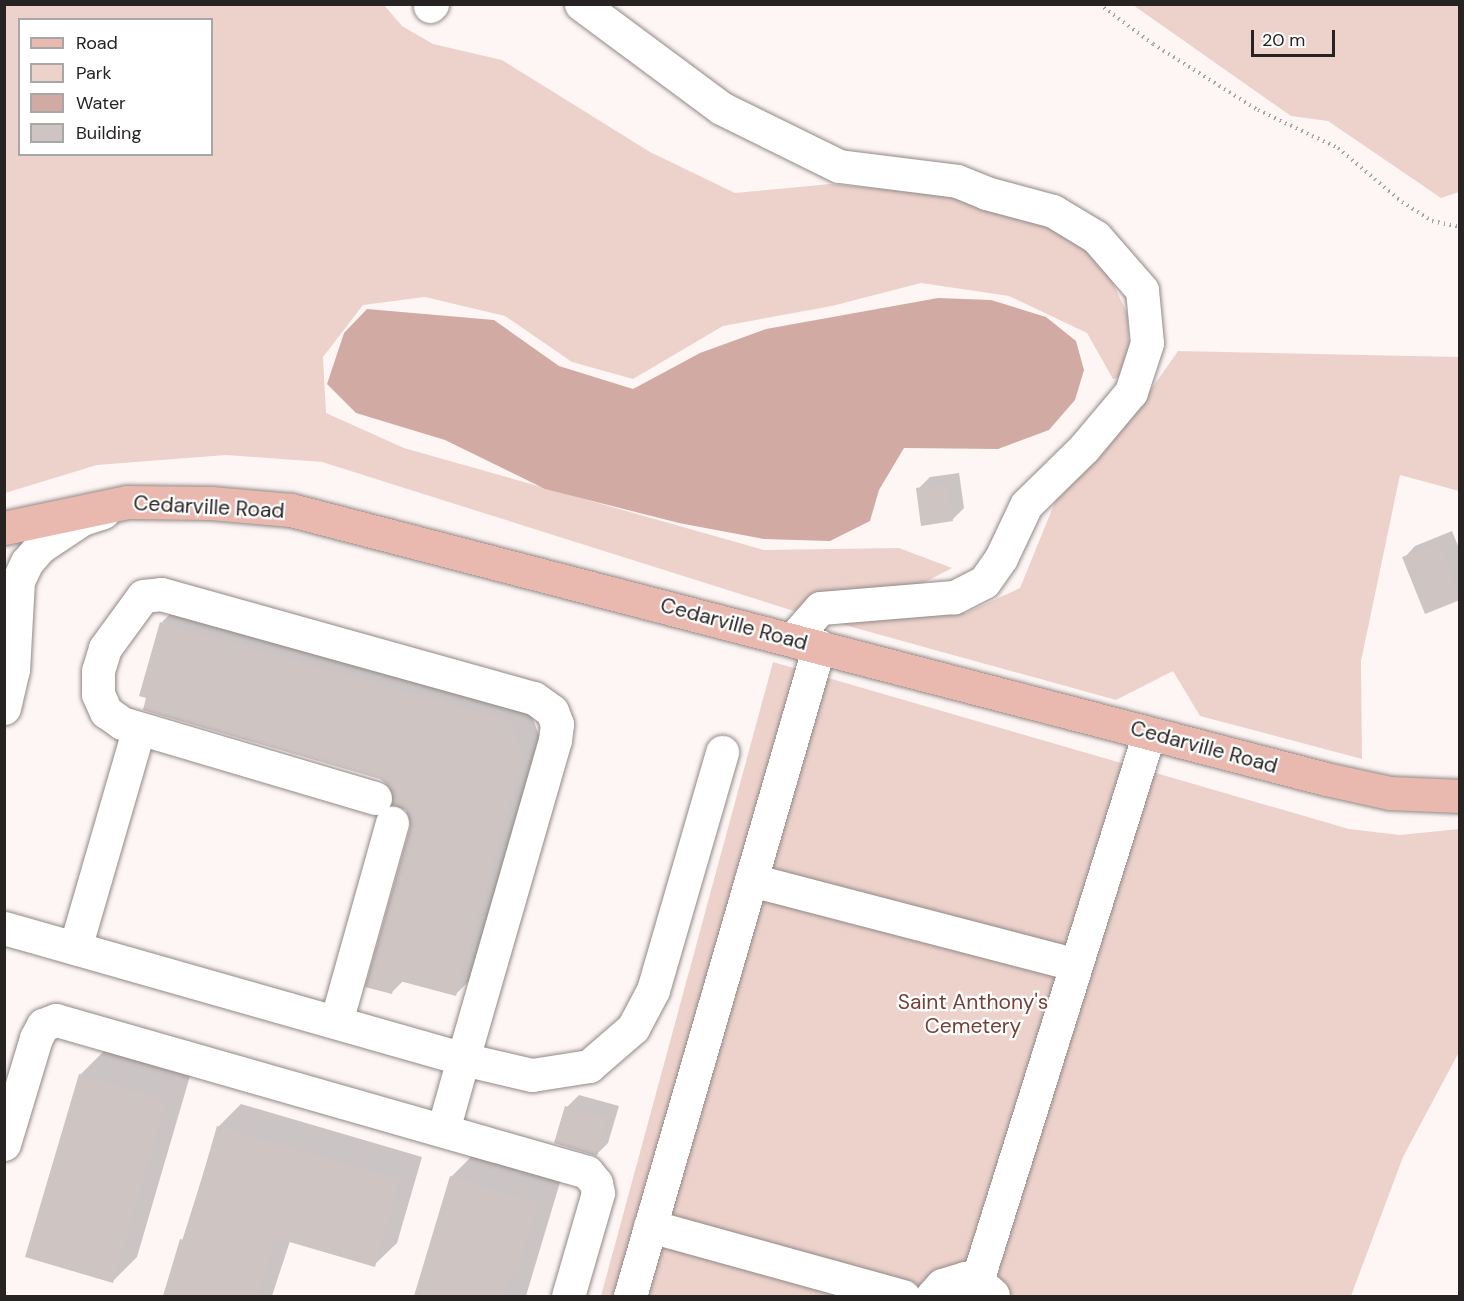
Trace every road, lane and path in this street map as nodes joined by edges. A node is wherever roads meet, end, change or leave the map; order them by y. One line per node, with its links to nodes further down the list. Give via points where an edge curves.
1 (581, 4): 6 (street, via 721,108 839,166 957,181 1053,211 1096,237 1142,290 1148,343 1131,392 1084,448 1026,505 1001,558 984,582 954,597 820,608)
2 (1099, 4): 3 (path, via 1153,44 1258,110 1338,148 1402,202 1432,221)
3 (1460, 227)
4 (127, 502): 5 (main road, Cedarville Road); 6 (main road, Cedarville Road, via 211,503 291,510); 7 (street, via 82,519 40,547 27,562 18,581 13,670)
5 (4, 528)
6 (806, 643): 9 (main road, Cedarville Road); 12 (street)
7 (4, 708)
8 (138, 731): 14 (street); 16 (street, via 384,810); 17 (street, via 106,712 98,694 98,671 105,648 143,597 161,594 534,698 552,711 557,724 555,740)
9 (1149, 733): 11 (main road, Cedarville Road, via 1390,793); 15 (street)
10 (722, 752): 17 (street, via 653,990 633,1028 589,1066 532,1075)
11 (1460, 796)
12 (751, 880): 15 (street); 20 (street)
13 (4, 928): 14 (street)
14 (75, 948): 16 (street)
15 (1074, 964): 21 (street)
16 (336, 1022): 17 (street)
17 (463, 1059): 18 (street)
18 (443, 1130): 19 (street, via 56,1020 43,1025 36,1038); 22 (street, via 587,1172 596,1183 598,1193)
19 (4, 1144)
20 (650, 1226): 23 (street); 24 (street)
21 (985, 1289): 25 (street, via 953,1280)
22 (568, 1296)
23 (630, 1296)
24 (903, 1296)
25 (932, 1296)

